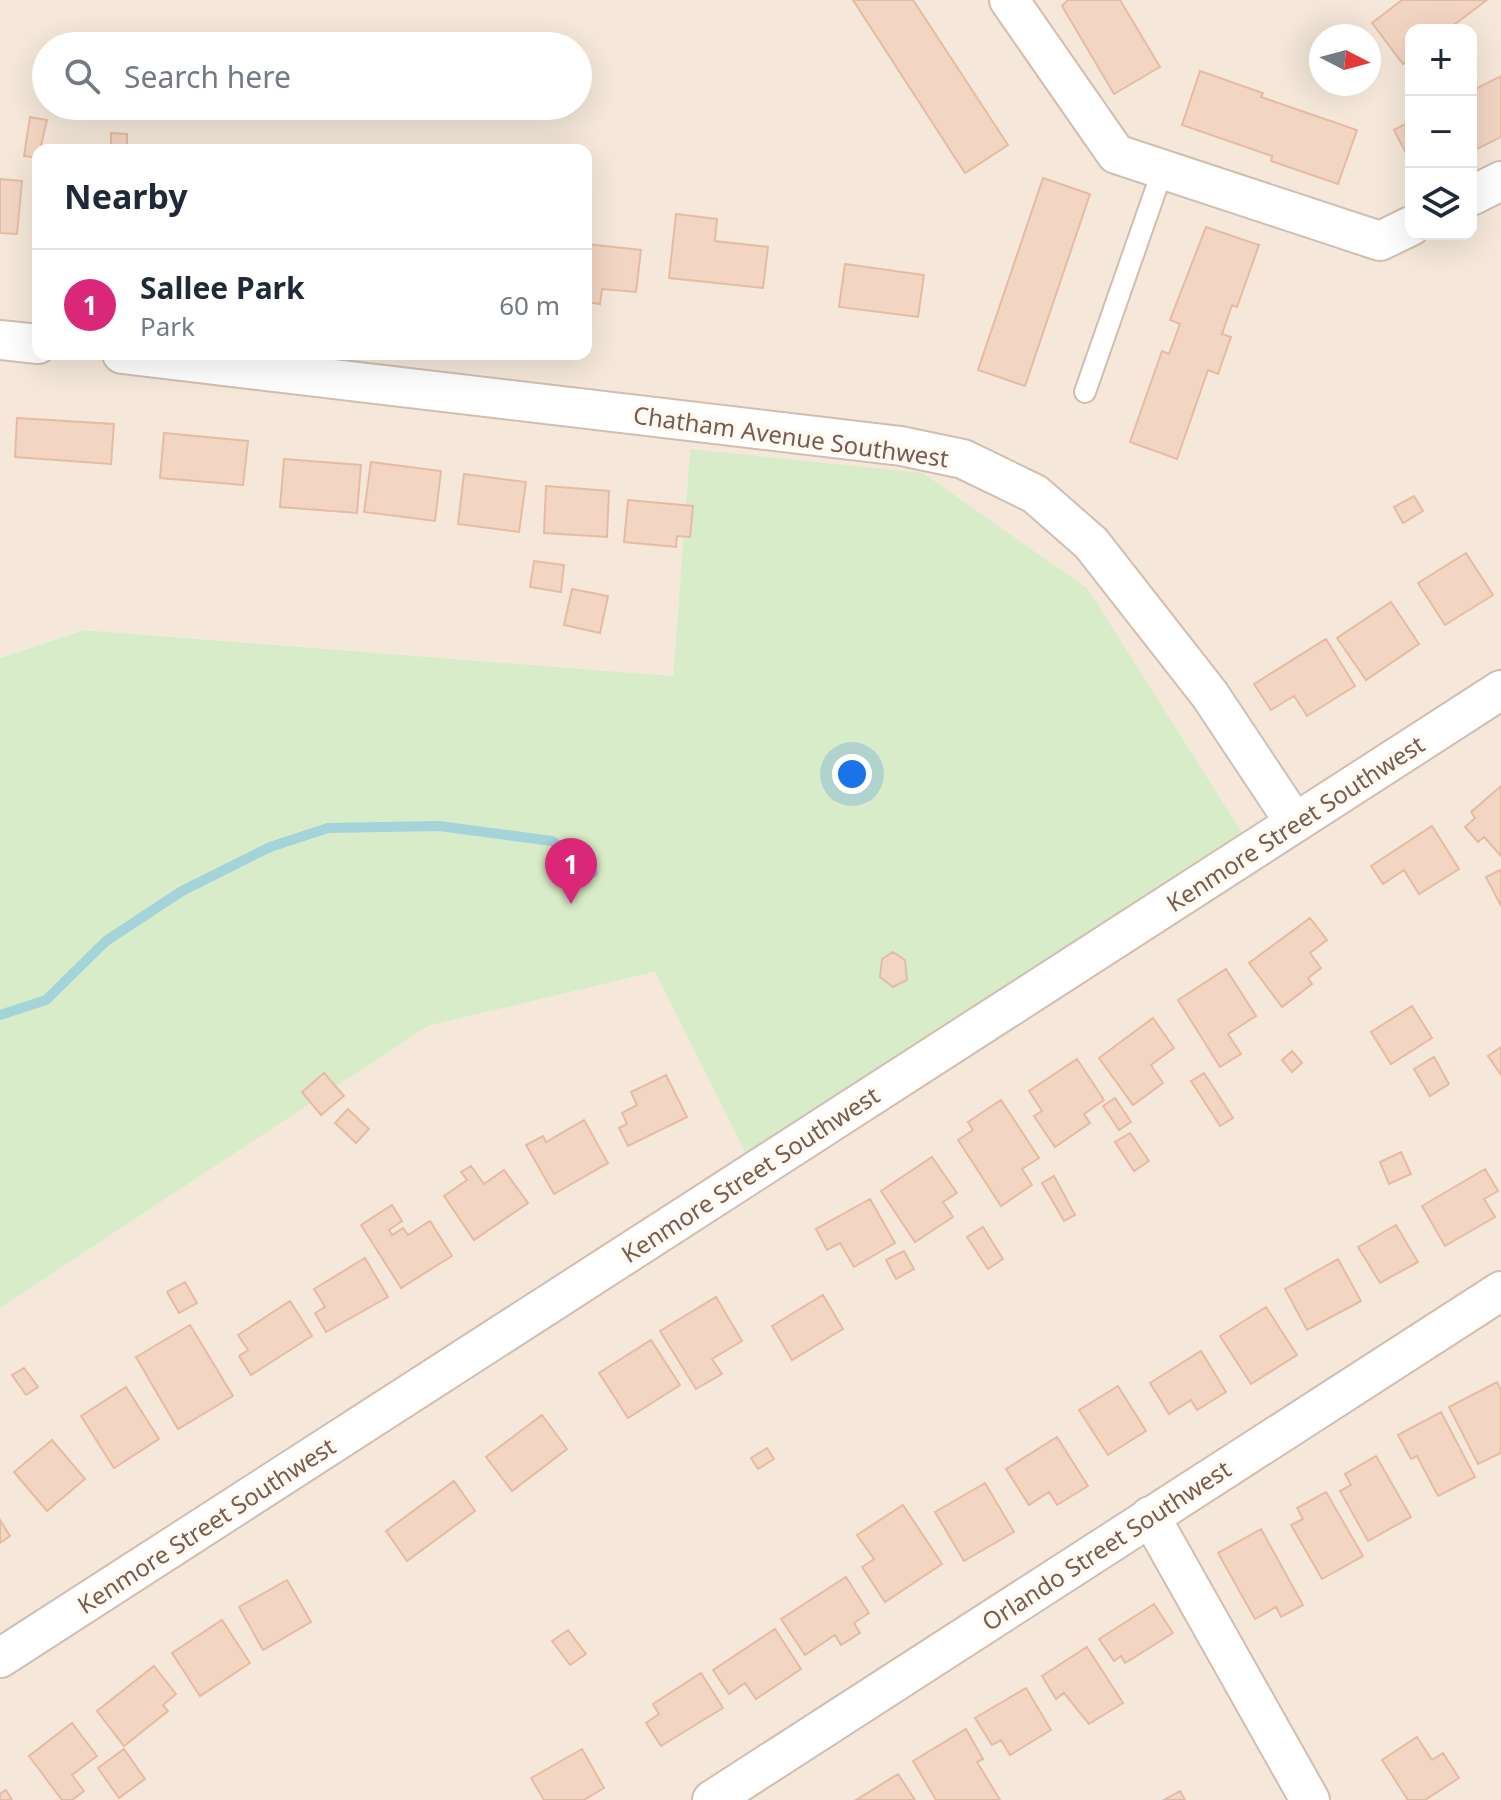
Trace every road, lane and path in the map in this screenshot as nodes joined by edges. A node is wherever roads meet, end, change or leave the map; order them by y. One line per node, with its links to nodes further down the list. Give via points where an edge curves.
1 (1009, 0): 2 (street, via 1116,154)
2 (1163, 169): 5 (street, via 1380,241); 9 (lane)
3 (1501, 181): 4 (street)
4 (1477, 193)
5 (1405, 229)
6 (0, 340): 7 (street)
7 (32, 343)
8 (173, 360): 11 (street, Chatham Avenue Southwest, via 901,446 963,459 1035,494 1091,543 1210,695)
9 (1085, 392)
10 (1501, 690): 11 (street, Kenmore Street Southwest)
11 (1295, 823): 14 (street, Kenmore Street Southwest)
12 (1501, 1291): 13 (street, Orlando Street Southwest)
13 (1150, 1516): 15 (street, Orlando Street Southwest); 16 (street)
14 (0, 1658)
15 (712, 1800)
16 (1310, 1800)

